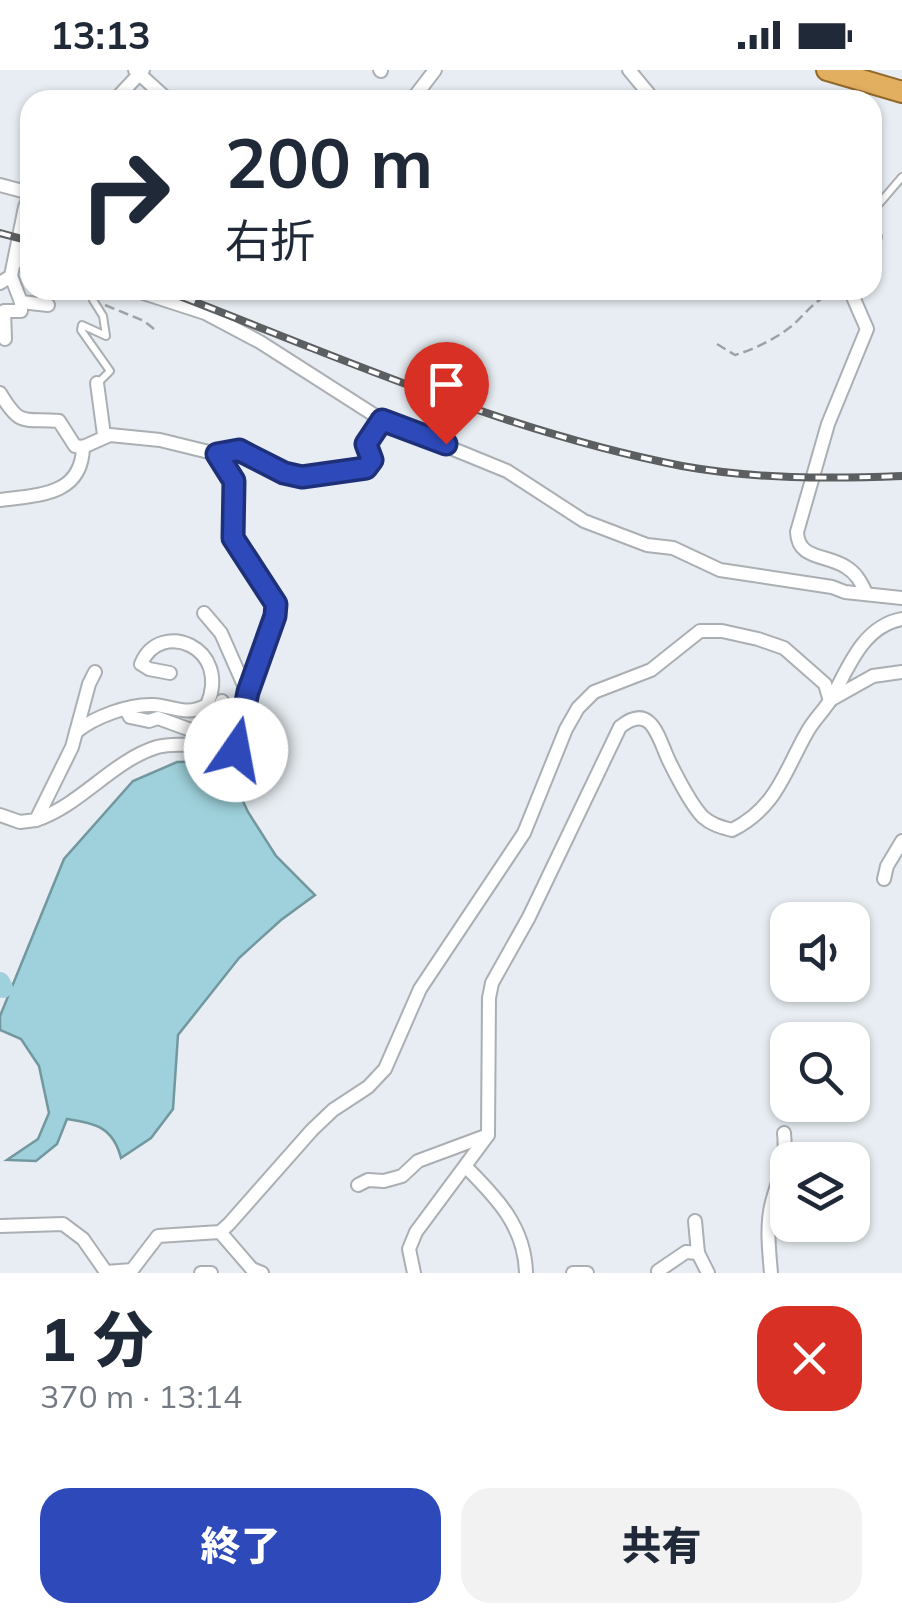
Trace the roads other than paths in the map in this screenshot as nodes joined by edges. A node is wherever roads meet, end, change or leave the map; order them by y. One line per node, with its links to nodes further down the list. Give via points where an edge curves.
1 (435, 70): 6 (street)
2 (629, 70): 7 (street)
3 (828, 70): 8 (highway)
4 (139, 71): 5 (street)
5 (158, 90)
6 (420, 90)
7 (646, 90)
8 (902, 92)
9 (902, 177): 10 (lane)
10 (882, 200)
11 (20, 238): 12 (street)
12 (15, 260): 13 (street); 14 (street)
13 (20, 261)
14 (6, 279): 18 (street)
15 (92, 300): 21 (lane, via 106,336 82,324 81,330 110,372)
16 (162, 300): 23 (street, via 260,342)
17 (853, 300): 28 (street, via 867,328 828,424 797,532 803,552 846,566)
18 (21, 302): 19 (street); 20 (street, via 21,311 4,311)
19 (48, 305)
20 (2, 340)
21 (97, 383): 24 (street)
22 (0, 392): 25 (street, via 20,420 59,421 75,446)
23 (382, 420): 26 (street, via 366,444 372,460 366,468 302,477 239,450); 28 (street, via 506,471 609,532 673,548 734,574)
24 (104, 436): 25 (street); 26 (street)
25 (83, 447): 27 (street, via 80,470 59,489)
26 (217, 454): 35 (street, via 234,481 233,538 276,604)
27 (0, 500)
28 (866, 593): 29 (street)
29 (902, 598)
30 (204, 614): 35 (street, via 221,633)
31 (902, 620): 37 (street, via 877,628 861,646)
32 (95, 672): 39 (street)
33 (902, 672): 37 (street, via 873,676)
34 (170, 673): 38 (street, via 149,670 141,664 144,656 180,642 200,650 214,678 207,705 196,712 153,705)
35 (248, 692): 41 (street)
36 (222, 701): 40 (street, via 214,723)
37 (830, 701): 47 (street, via 772,797 732,830 701,815 652,725 640,718 620,727 492,983); 52 (street, via 825,684 784,648 722,631 700,631 651,670 594,692 566,730 524,833 420,989 385,1068 312,1130)
38 (126, 710): 39 (street); 40 (street, via 137,720 158,718)
39 (76, 732): 43 (street)
40 (199, 733): 41 (street)
41 (239, 734): 43 (street, via 236,750 160,746 134,757)
42 (0, 816): 43 (street)
43 (36, 820)
44 (902, 841): 45 (street)
45 (884, 878)
46 (784, 1133): 63 (street, via 786,1160 768,1240)
47 (488, 1134): 48 (street); 49 (street, via 418,1161 402,1176)
48 (466, 1168): 54 (street, via 416,1232); 59 (street, via 513,1221)
49 (358, 1185)
50 (695, 1221): 53 (street)
51 (0, 1226): 52 (street, via 63,1224 84,1239 106,1272 132,1270 158,1236)
52 (220, 1232): 58 (street)
53 (698, 1254): 55 (street, via 686,1252); 62 (street)
54 (410, 1269)
55 (658, 1272)
56 (200, 1273): 57 (street)
57 (211, 1273)
58 (262, 1273)
59 (526, 1273)
60 (573, 1273): 61 (street)
61 (587, 1273)
62 (708, 1273)
63 (771, 1273)

